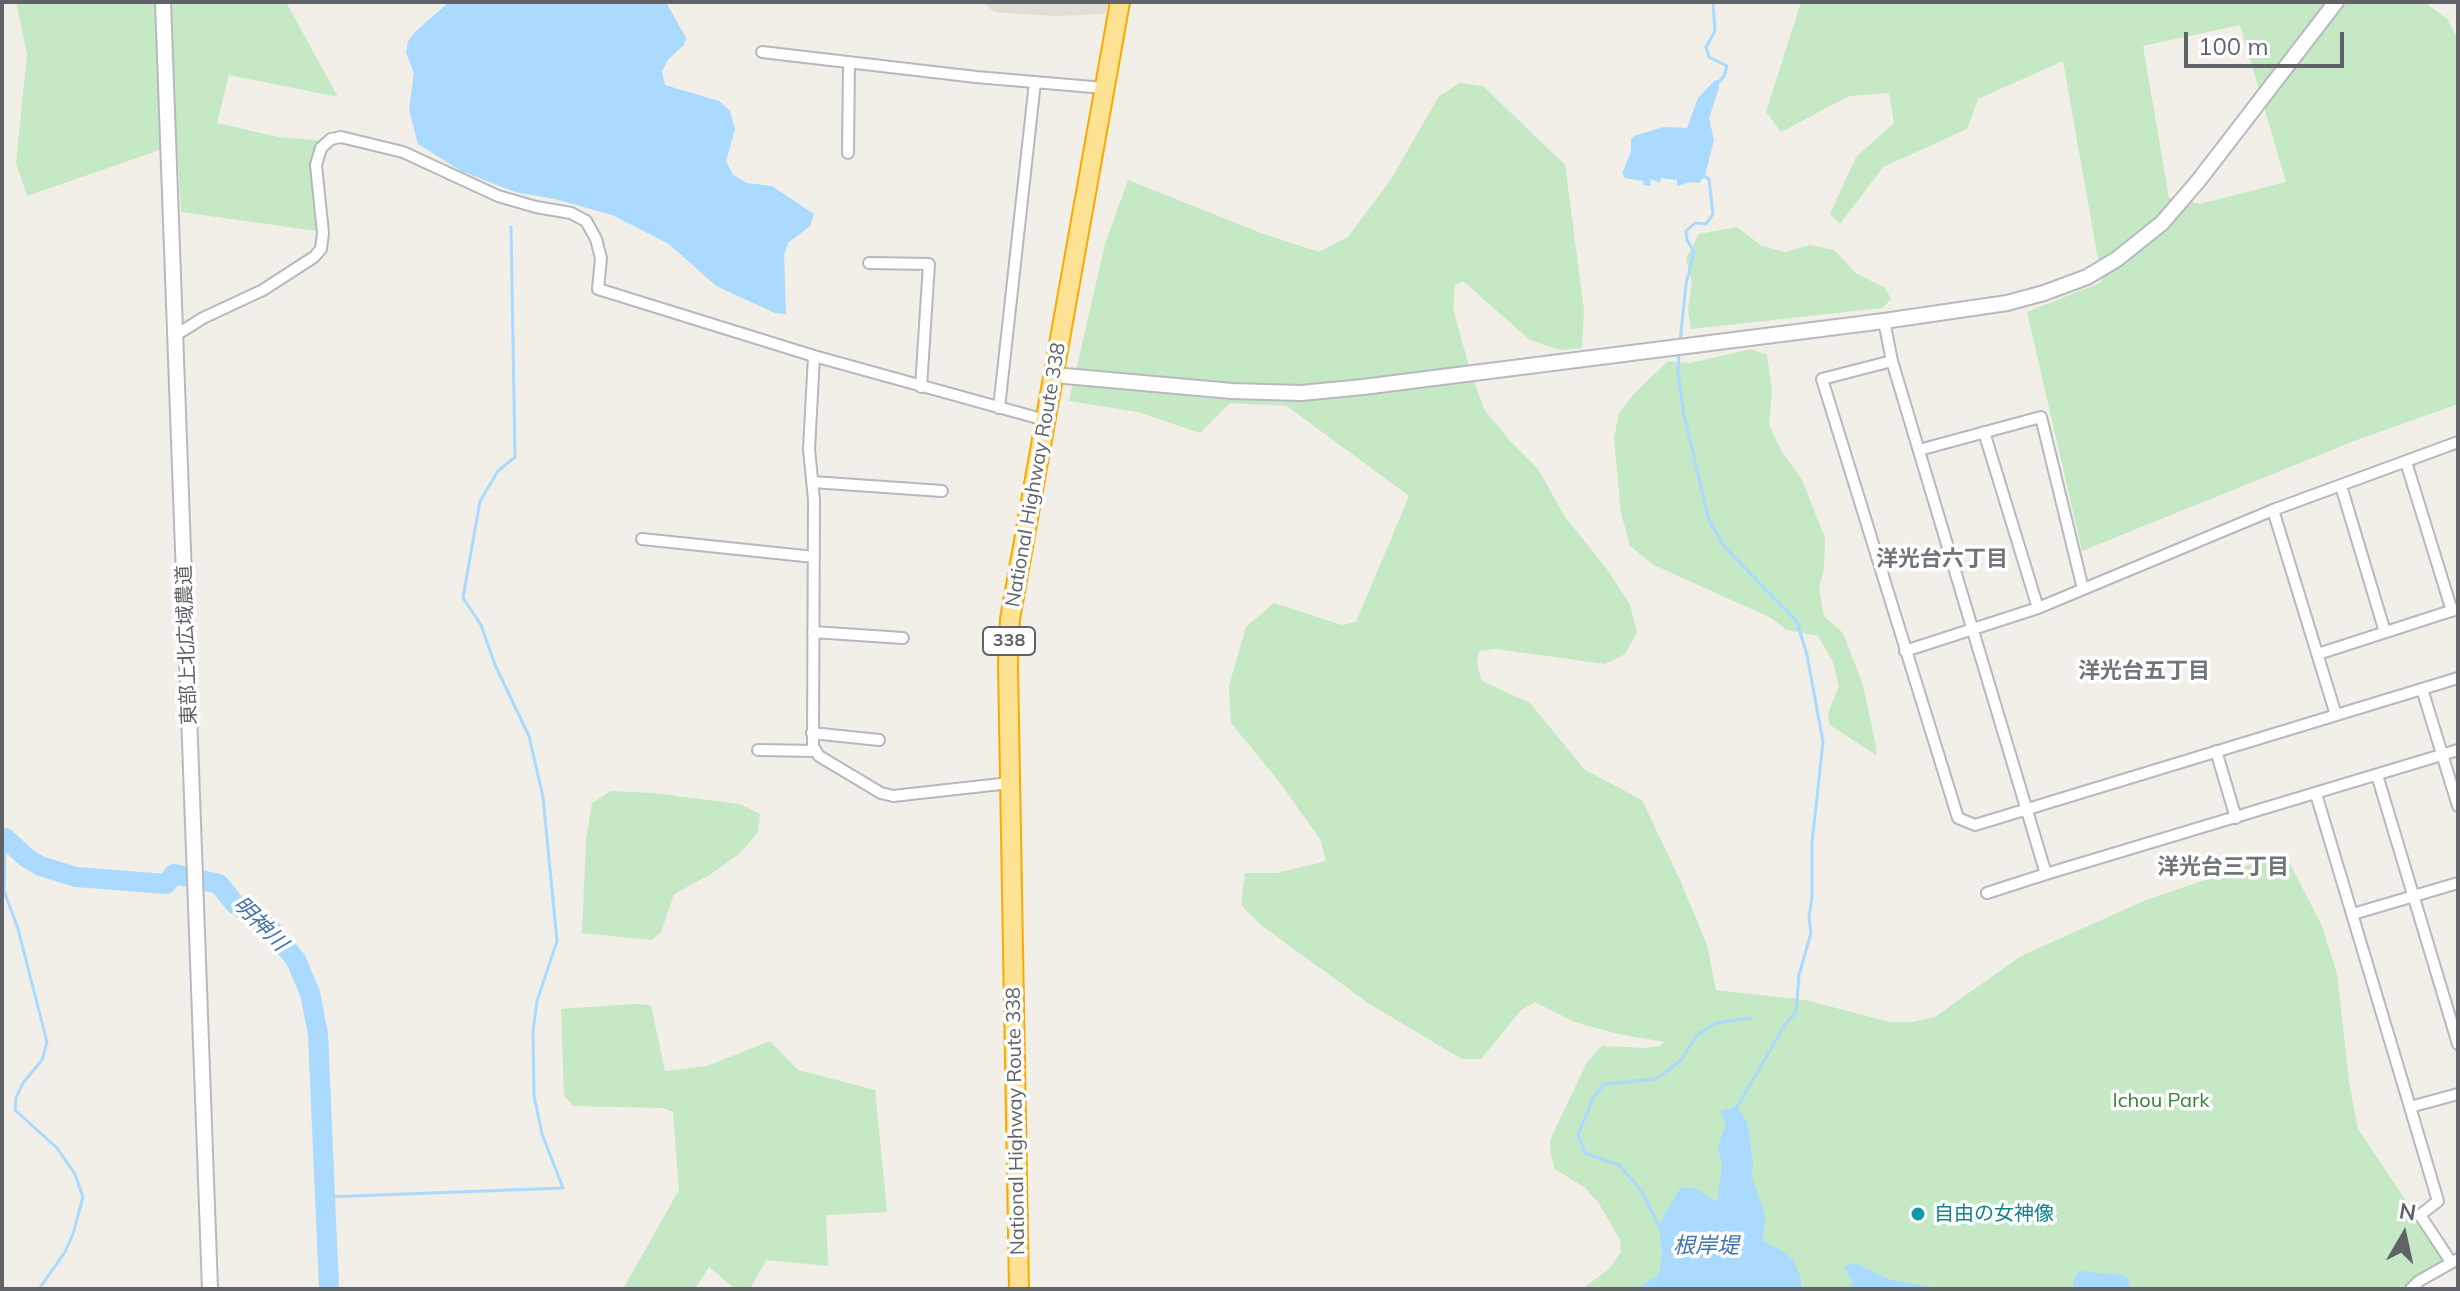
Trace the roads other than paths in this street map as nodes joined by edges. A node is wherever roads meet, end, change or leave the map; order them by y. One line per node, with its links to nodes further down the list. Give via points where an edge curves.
1 (163, 2): 11 (street, 東部上北広域農道)
2 (1120, 2): 7 (highway, National Highway Route 338 / 338)
3 (2336, 2): 10 (street, via 2199,180 2162,223 2117,259 2087,277 2007,303)
4 (762, 52): 5 (street)
5 (849, 63): 6 (street); 8 (street)
6 (1035, 82): 7 (street); 16 (street)
7 (1104, 88): 14 (highway, National Highway Route 338 / 338)
8 (848, 153)
9 (869, 263): 15 (street, via 929,264)
10 (1884, 321): 13 (street); 14 (street, via 1301,393)
11 (176, 335): 12 (street, via 263,290 321,249 316,165 321,148 341,137 403,152 498,196 586,221 601,258 598,289); 62 (street, 東部上北広域農道)
12 (814, 356): 15 (street); 22 (street, via 809,449)
13 (1892, 361): 20 (street); 35 (street, via 1822,379)
14 (1054, 375): 17 (highway, National Highway Route 338 / 338)
15 (921, 387): 16 (street)
16 (999, 408): 17 (street)
17 (1045, 420): 48 (highway, National Highway Route 338 / 338, via 1010,619)
18 (1984, 432): 20 (street); 28 (street, via 2041,417); 29 (street)
19 (2458, 442): 21 (street)
20 (1919, 450): 31 (street)
21 (2406, 462): 23 (street); 30 (street)
22 (813, 482): 24 (street); 27 (street)
23 (2341, 486): 25 (street); 33 (street)
24 (942, 491)
25 (2273, 510): 28 (street); 36 (street)
26 (642, 539): 27 (street)
27 (814, 557): 32 (street)
28 (2083, 589): 29 (street)
29 (2038, 608): 31 (street)
30 (2455, 610): 33 (street)
31 (1972, 629): 35 (street); 51 (street)
32 (813, 632): 34 (street); 40 (street)
33 (2385, 632): 36 (street)
34 (903, 638)
35 (1905, 651): 51 (street, via 1958,818 1975,825)
36 (2318, 654): 39 (street)
37 (2458, 678): 38 (street)
38 (2422, 689): 39 (street); 46 (street)
39 (2336, 715): 45 (street)
40 (812, 733): 41 (street); 44 (street)
41 (879, 740)
42 (758, 750): 44 (street)
43 (2458, 750): 46 (street)
44 (816, 751): 48 (street, via 893,796)
45 (2216, 751): 51 (street); 52 (street)
46 (2442, 755): 47 (street); 50 (street)
47 (2377, 775): 49 (street); 56 (street)
48 (1010, 783): 63 (highway, National Highway Route 338 / 338)
49 (2316, 794): 52 (street); 57 (street)
50 (2458, 806)
51 (2026, 808): 53 (street)
52 (2236, 818): 53 (street)
53 (2046, 874): 55 (street)
54 (2458, 883): 56 (street)
55 (1987, 893)
56 (2413, 896): 57 (street); 58 (street)
57 (2353, 914): 60 (street)
58 (2458, 1044)
59 (2458, 1094): 60 (street)
60 (2410, 1107): 61 (street, via 2438,1201 2420,1215)
61 (2454, 1260): 64 (street)
62 (210, 1289)
63 (1019, 1289)
64 (2411, 1289)

